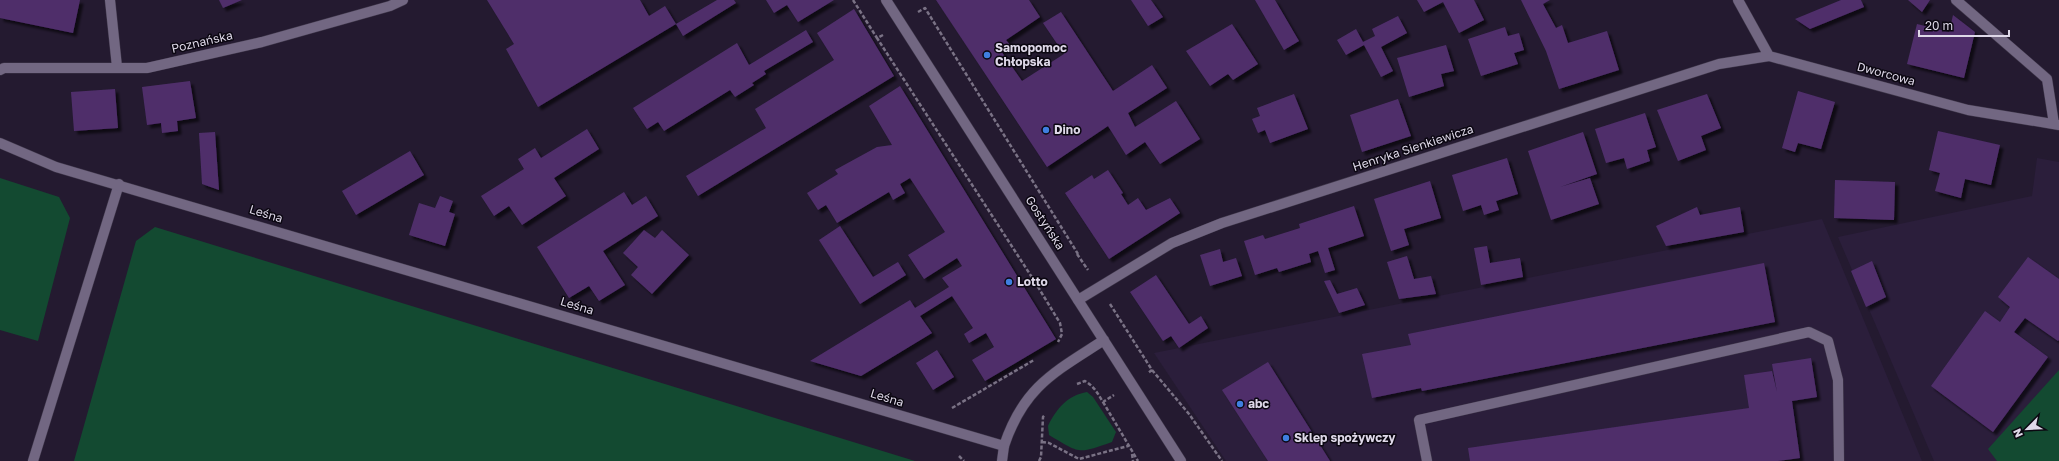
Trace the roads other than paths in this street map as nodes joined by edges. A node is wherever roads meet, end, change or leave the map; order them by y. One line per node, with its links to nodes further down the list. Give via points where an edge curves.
1 (110, 0): 7 (street)
2 (403, 0): 7 (street, Poznańska, via 390,6 262,42 147,68)
3 (886, 0): 12 (street, Gostyńska)
4 (1738, 0): 6 (street)
5 (1956, 0): 9 (street, via 2048,79)
6 (1769, 56): 9 (street, Dworcowa, via 1968,110); 12 (street, Henryka Sienkiewicza, via 1719,64 1222,223 1172,243)
7 (117, 67): 8 (street, Poznańska)
8 (0, 70)
9 (2056, 124)
10 (0, 143): 11 (street, Leśna, via 56,167)
11 (119, 184): 14 (street, Leśna); 15 (street)
12 (1078, 300): 13 (street, Gostyńska)
13 (1104, 340): 14 (street, via 1040,384 1016,416); 17 (street, Gostyńska)
14 (1004, 446): 16 (street)
15 (33, 461)
16 (1002, 461)
17 (1181, 461)
18 (1427, 461): 19 (street, via 1419,420 1809,332 1828,341 1838,380)
19 (1839, 461)

